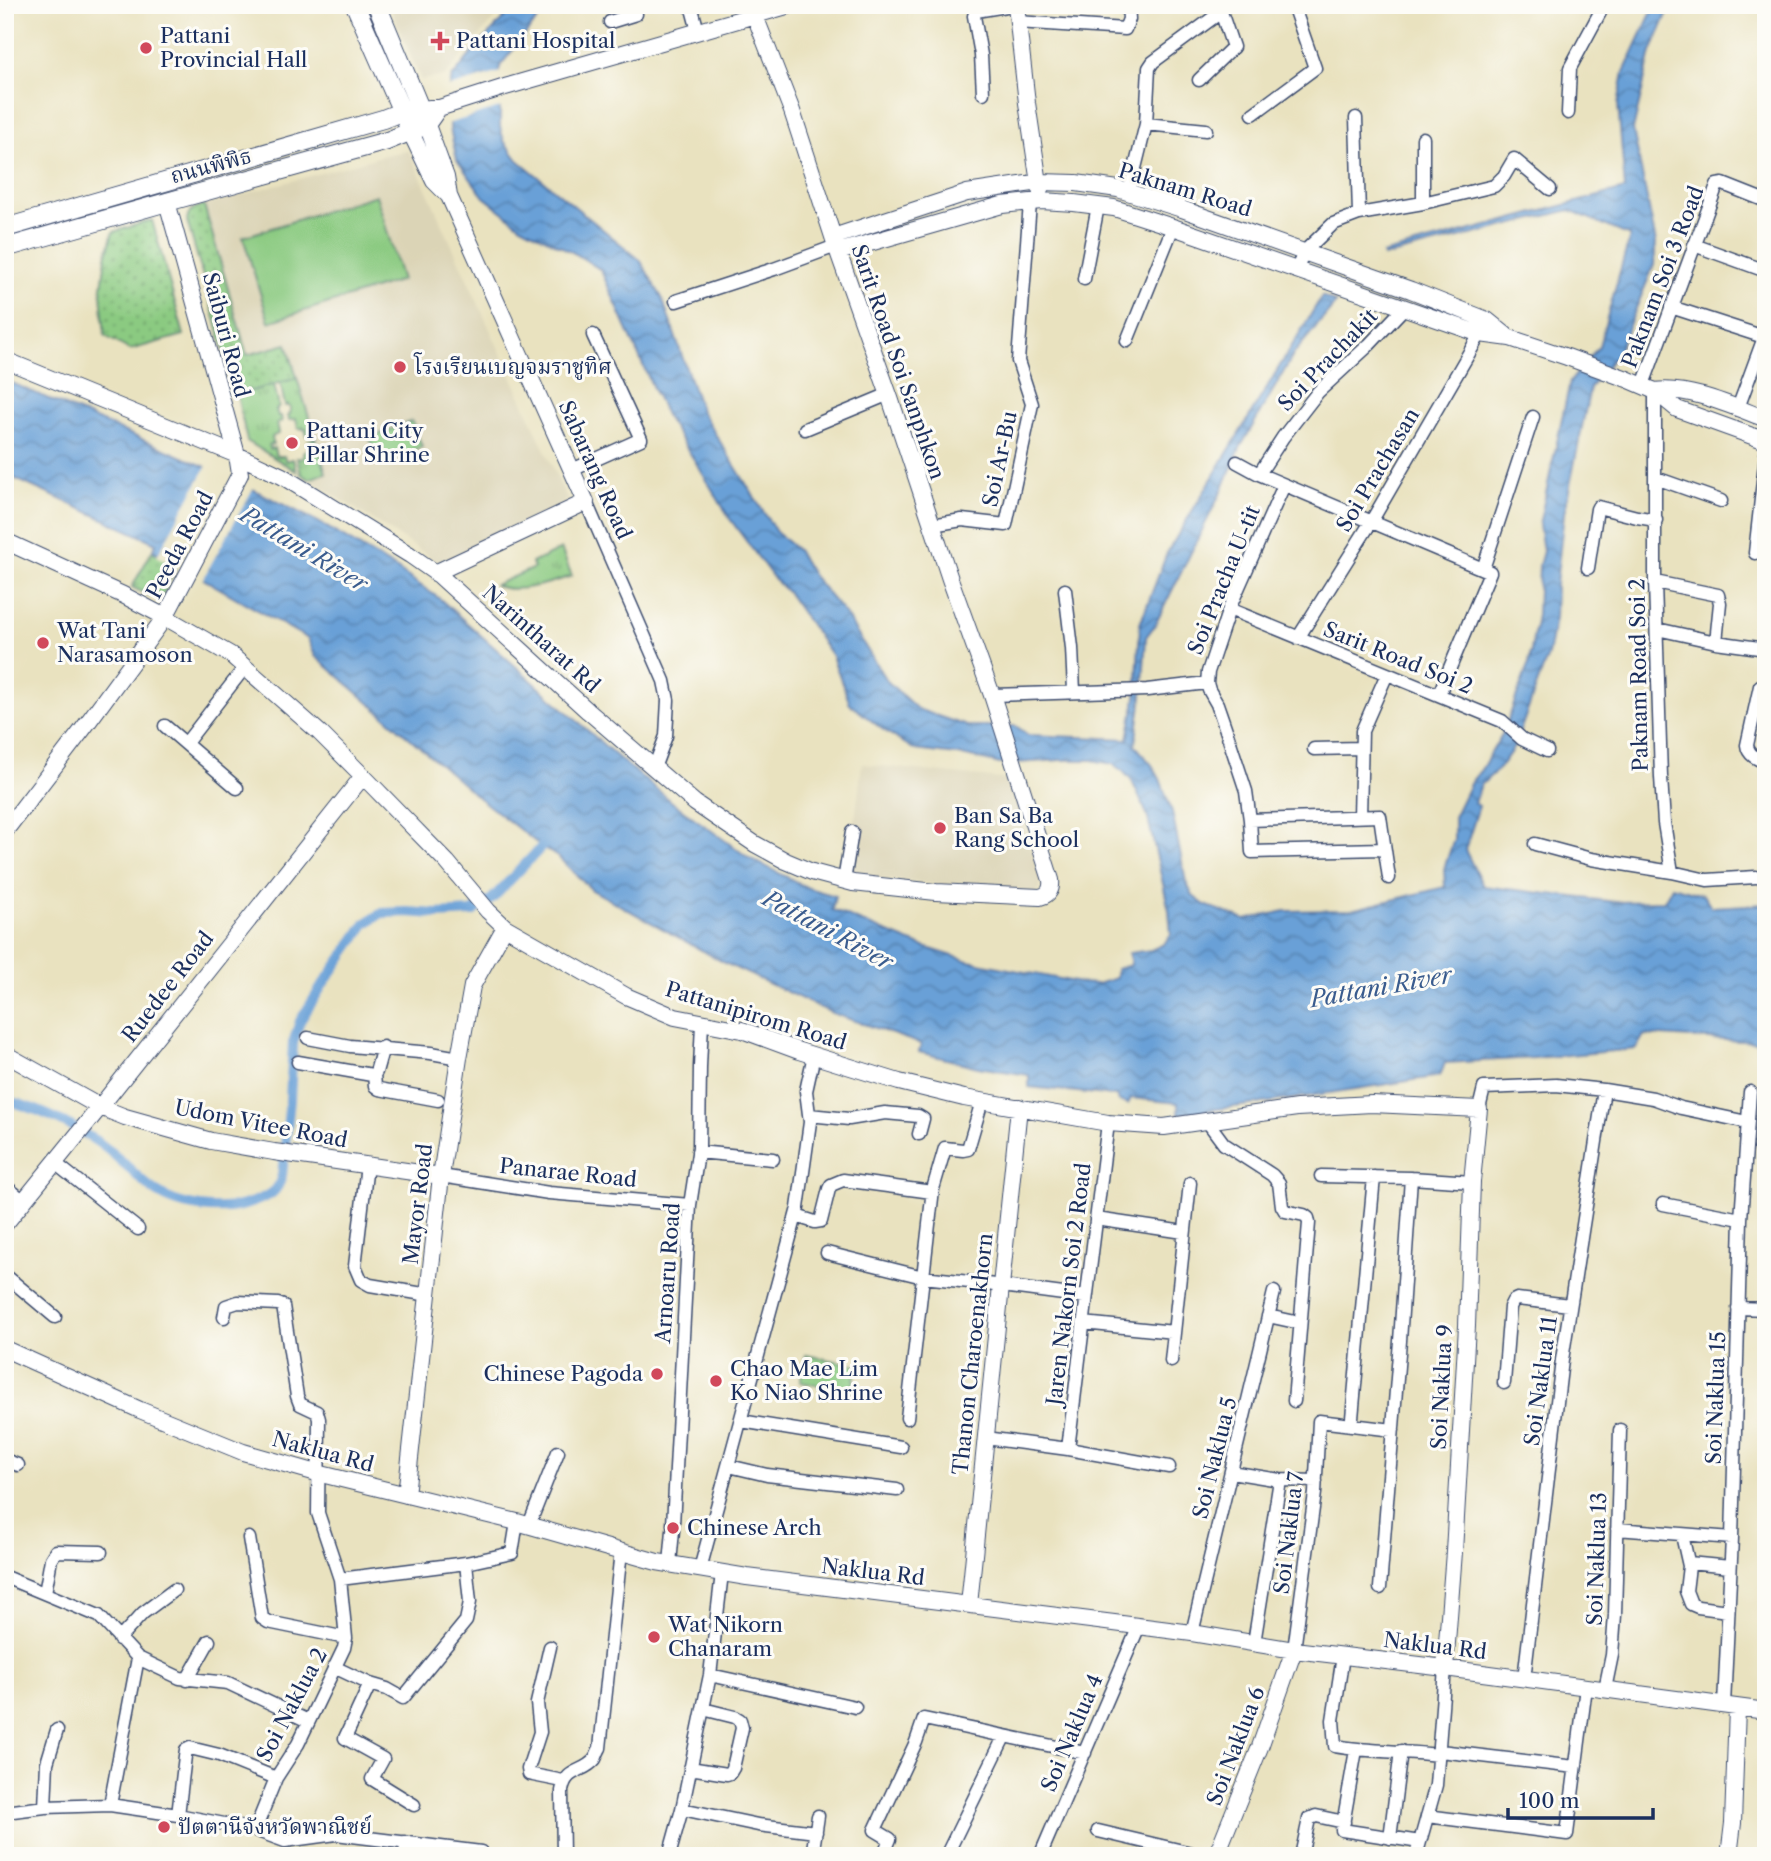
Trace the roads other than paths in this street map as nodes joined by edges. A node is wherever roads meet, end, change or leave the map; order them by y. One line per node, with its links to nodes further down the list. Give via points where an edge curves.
1 (355, 5): 19 (main road)
2 (377, 5): 17 (main road)
3 (633, 5): 12 (street, via 636,14)
4 (691, 5): 14 (street)
5 (790, 5): 11 (street)
6 (1014, 5): 13 (street); 16 (street, via 976,11 974,16)
7 (1128, 5): 13 (street, via 1125,29)
8 (1293, 5): 21 (street, via 1315,68)
9 (1604, 5): 20 (street, via 1570,68)
10 (1220, 9): 15 (street, via 1233,47); 23 (street, via 1149,68)
11 (753, 10): 14 (street); 47 (street, Sarit Road Soi Sanphkon)
12 (610, 22)
13 (1017, 22): 31 (street)
14 (698, 32): 18 (street)
15 (1199, 80)
16 (982, 93)
17 (419, 105): 18 (street); 19 (main road, ถนนพิพิธ); 24 (main road)
18 (441, 108): 24 (street)
19 (402, 112): 26 (main road); 28 (main road, ถนนพิพิธ)
20 (1568, 113)
21 (1253, 114)
22 (1356, 118): 41 (street)
23 (1146, 124): 25 (street); 33 (street)
24 (428, 125): 26 (main road, ถนนพิพิธ); 34 (street, Sabarang Road)
25 (1206, 130)
26 (411, 133): 29 (main road, ถนนพิพิธ); 34 (street, Sabarang Road, via 434,181)
27 (1423, 138): 39 (street)
28 (244, 160): 29 (main road); 30 (main road, ถนนพิพิธ)
29 (250, 179): 35 (main road, ถนนพิพิธ)
30 (172, 180): 35 (main road); 36 (main road, ถนนพิพิธ)
31 (1039, 182): 33 (street, Paknam Road); 38 (street); 47 (street, Paknam Road, via 967,193)
32 (1550, 189): 39 (street, via 1514,159 1494,186)
33 (1129, 192): 50 (street, Paknam Road)
34 (449, 196): 72 (street, Sabarang Road)
35 (172, 200): 43 (main road, ถนนพิพิธ); 70 (street, Saiburi Road)
36 (99, 201): 42 (main road, ถนนพิพิธ); 43 (main road)
37 (1766, 201): 48 (street, Paknam Soi 3 Road, via 1721,184 1716,187)
38 (1035, 202): 40 (street, Paknam Road); 47 (street, Paknam Road, via 1002,205); 81 (street, Soi Ar-Bu, via 1018,361 1032,404 1006,525 962,520)
39 (1423, 203): 41 (street)
40 (1098, 206): 44 (street, Paknam Road); 53 (street)
41 (1359, 214): 50 (street, via 1333,224)
42 (35, 219): 45 (main road, ถนนพิพิธ); 46 (main road)
43 (104, 220): 46 (main road, ถนนพิพิธ)
44 (1173, 227): 51 (street, Paknam Road); 60 (street)
45 (5, 228)
46 (41, 238): 49 (main road, ถนนพิพิธ)
47 (836, 245): 54 (street); 63 (street, Sarit Road Soi Sanphkon)
48 (1694, 245): 52 (street); 55 (street, Paknam Soi 3 Road)
49 (5, 248)
50 (1305, 251): 51 (street); 57 (street, Paknam Road)
51 (1296, 270): 56 (street, Paknam Road)
52 (1766, 271)
53 (1084, 279)
54 (676, 301)
55 (1671, 307): 59 (street); 62 (street, Paknam Soi 3 Road)
56 (1404, 308): 57 (street, Paknam Road); 73 (street, Soi Prachakit, via 1318,392)
57 (1484, 327): 62 (street, Paknam Road); 80 (street, Soi Prachasan)
58 (593, 335): 72 (street, via 641,439)
59 (1765, 335): 64 (street)
60 (1127, 341)
61 (5, 360): 70 (street, Narintharat Rd)
62 (1649, 388): 64 (street, Paknam Road, via 1682,391); 68 (street, Paknam Road, via 1677,409); 74 (street, Paknam Road Soi 2)
63 (889, 394): 67 (street); 81 (street, Sarit Road Soi Sanphkon)
64 (1738, 408): 66 (street, Paknam Road)
65 (1533, 417): 85 (street)
66 (1766, 419)
67 (804, 429)
68 (1766, 441)
69 (1766, 454): 83 (street)
70 (237, 455): 75 (street, Saiburi Road); 86 (street, Narintharat Rd, via 282,476)
71 (1237, 462): 73 (street)
72 (572, 470): 78 (street, Sabarang Road)
73 (1259, 474): 76 (street)
74 (1656, 478): 77 (street); 79 (street, Paknam Road Soi 2)
75 (239, 480): 90 (street, Peeda Road)
76 (1284, 485): 80 (street); 89 (street, Soi Pracha U-tit)
77 (1721, 501)
78 (586, 502): 86 (street); 108 (street, Sabarang Road, via 664,681 666,736)
79 (1656, 520): 84 (street, via 1598,507); 87 (street, Paknam Road Soi 2)
80 (1371, 522): 85 (street); 92 (street, Soi Prachasan)
81 (932, 525): 101 (street, Sarit Road Soi Sanphkon)
82 (5, 541): 90 (street, Pattanipirom Road)
83 (1755, 553)
84 (1588, 568)
85 (1487, 570): 100 (street)
86 (436, 573): 108 (street, Narintharat Rd)
87 (1655, 583): 91 (street, Paknam Road Soi 2); 93 (street, via 1718,594)
88 (1065, 590): 99 (street)
89 (1229, 609): 92 (street, Sarit Road Soi 2); 97 (street, Soi Pracha U-tit)
90 (165, 617): 95 (street, Pattanipirom Road); 113 (street, Peeda Road)
91 (1657, 629): 93 (street); 117 (street, Paknam Road Soi 2, via 1661,789)
92 (1298, 638): 96 (street, Sarit Road Soi 2)
93 (1716, 642): 94 (street)
94 (1766, 649)
95 (245, 667): 103 (street); 109 (street, Pattanipirom Road)
96 (1388, 674): 100 (street, Sarit Road Soi 2); 104 (street, via 1362,732)
97 (1208, 683): 99 (street); 112 (street, Soi Pracha U-tit, via 1246,791)
98 (1760, 686): 107 (street, via 1747,750)
99 (1074, 691): 101 (street)
100 (1439, 694): 106 (street, Sarit Road Soi 2, via 1502,721 1522,739)
101 (992, 695): 121 (street, Sarit Road Soi Sanphkon, via 1051,880)
102 (165, 726): 103 (street)
103 (186, 743): 110 (street)
104 (1362, 748): 105 (street); 111 (street)
105 (1314, 749)
106 (1547, 751)
107 (1766, 762)
108 (654, 768): 120 (street, Narintharat Rd, via 755,844 804,869)
109 (363, 776): 122 (street, Pattanipirom Road); 135 (street, Ruedee Road)
110 (237, 788)
111 (1360, 817): 112 (street); 116 (street, via 1381,816)
112 (1250, 820): 116 (street, Soi Pracha U-tit, via 1252,852)
113 (5, 831)
114 (852, 832): 120 (street)
115 (1535, 844): 117 (street)
116 (1384, 849): 119 (street)
117 (1672, 872): 118 (street, via 1707,880)
118 (1756, 877)
119 (1389, 878)
120 (844, 881): 121 (street, Narintharat Rd, via 1027,897 1046,895)
121 (1050, 890)
122 (505, 927): 123 (street, Pattanipirom Road, via 626,996); 128 (street, Mayor Road, via 472,986)
123 (702, 1023): 127 (street, Pattanipirom Road, via 742,1030); 143 (street, Arnoaru Road)
124 (308, 1038): 125 (street)
125 (383, 1047): 128 (street); 130 (street)
126 (5, 1054): 135 (street, Udom Vitee Road)
127 (814, 1055): 134 (street, Pattanipirom Road, via 899,1082); 138 (street, via 806,1091)
128 (459, 1058): 147 (street, Mayor Road)
129 (298, 1062): 130 (street)
130 (374, 1074): 133 (street, via 379,1089)
131 (1604, 1090): 137 (street, via 1556,1085 1484,1088); 140 (street); 171 (street, Soi Naklua 11)
132 (1750, 1092): 140 (street, Soi Naklua 15)
133 (438, 1100)
134 (982, 1101): 136 (street, Pattanipirom Road); 154 (street, via 968,1149 945,1148)
135 (100, 1107): 145 (street, Ruedee Road); 146 (street, Udom Vitee Road, via 211,1141)
136 (1019, 1107): 141 (street, Pattanipirom Road); 167 (street, Thanon Charoenakhorn)
137 (1479, 1109): 139 (street, Pattanipirom Road, via 1372,1104 1297,1108); 151 (street, Soi Naklua 9)
138 (809, 1115): 142 (street, via 849,1119 886,1113 918,1116 923,1119); 158 (street)
139 (1207, 1121): 141 (street, Pattanipirom Road, via 1164,1127); 178 (street, via 1224,1144 1279,1183 1285,1211 1308,1218)
140 (1748, 1122): 160 (street, Soi Naklua 15)
141 (1108, 1123): 159 (street, Jaren Nakorn Soi 2 Road)
142 (919, 1134)
143 (698, 1152): 144 (street); 157 (street, Arnoaru Road)
144 (773, 1159)
145 (55, 1163): 155 (street, Ruedee Road); 162 (street)
146 (367, 1165): 147 (street, Udom Vitee Road); 169 (street, via 355,1266 361,1280)
147 (441, 1176): 157 (street, Panarae Road, via 549,1193); 169 (street, Mayor Road)
148 (1321, 1176): 149 (street)
149 (1374, 1177): 150 (street); 185 (street)
150 (1411, 1178): 151 (street); 187 (street)
151 (1472, 1182): 234 (street, Soi Naklua 9)
152 (1190, 1183): 163 (street)
153 (5, 1186): 155 (street)
154 (932, 1192): 158 (street, via 844,1180 831,1185 821,1222); 166 (street)
155 (24, 1201): 161 (street, Ruedee Road)
156 (1663, 1204): 160 (street)
157 (690, 1205): 212 (street, Arnoaru Road)
158 (796, 1216): 186 (street)
159 (1096, 1219): 163 (street); 170 (street, Jaren Nakorn Soi 2 Road)
160 (1741, 1219): 172 (street, Soi Naklua 15)
161 (5, 1224)
162 (138, 1229)
163 (1184, 1232): 179 (street)
164 (827, 1253): 166 (street)
165 (5, 1275): 175 (street)
166 (923, 1278): 167 (street); 184 (street)
167 (1001, 1286): 170 (street); 189 (street, Thanon Charoenakhorn)
168 (1274, 1292): 174 (street, Soi Naklua 5)
169 (429, 1295): 202 (street, Mayor Road)
170 (1086, 1297): 177 (street, Jaren Nakorn Soi 2 Road)
171 (1570, 1305): 182 (street, via 1513,1301); 237 (street, Soi Naklua 11)
172 (1738, 1308): 173 (street); 207 (street, Soi Naklua 15)
173 (1766, 1309)
174 (1268, 1316): 178 (street); 197 (street, Soi Naklua 5)
175 (55, 1317)
176 (224, 1317): 198 (street, Soi Naklua 2, via 226,1306 238,1302 283,1307 297,1396 319,1419)
177 (1083, 1323): 179 (street); 191 (street, Jaren Nakorn Soi 2 Road)
178 (1300, 1323): 183 (street)
179 (1174, 1332): 181 (street)
180 (5, 1349): 198 (street, Naklua Rd, via 243,1452)
181 (1171, 1361)
182 (1504, 1383)
183 (1294, 1401)
184 (907, 1418)
185 (1352, 1418)
186 (741, 1421): 190 (street); 195 (street)
187 (1393, 1430): 200 (street, Soi Naklua 7, via 1319,1421); 218 (street)
188 (1620, 1430): 204 (street, Soi Naklua 13)
189 (986, 1438): 191 (street); 221 (street, Thanon Charoenakhorn)
190 (901, 1447)
191 (1068, 1449): 196 (street)
192 (558, 1452): 203 (street)
193 (5, 1460): 194 (street)
194 (18, 1465)
195 (729, 1466): 201 (street, via 767,1475); 214 (street)
196 (1169, 1466)
197 (1230, 1472): 199 (street); 224 (street, Soi Naklua 5)
198 (317, 1473): 202 (street, Naklua Rd); 217 (street, Soi Naklua 2, via 317,1513)
199 (1280, 1480): 200 (street); 228 (street)
200 (1316, 1481): 230 (street, Soi Naklua 7)
201 (897, 1490)
202 (406, 1495): 203 (street, Naklua Rd)
203 (523, 1524): 208 (street, Naklua Rd); 210 (street, via 512,1553)
204 (1617, 1529): 205 (street); 240 (street, Soi Naklua 13, via 1612,1655)
205 (1682, 1535): 207 (street); 211 (street)
206 (249, 1538): 225 (street, via 262,1618)
207 (1732, 1538): 213 (street, Soi Naklua 15)
208 (621, 1551): 212 (street, Naklua Rd); 255 (street, via 600,1748 594,1760)
209 (101, 1552): 220 (street, via 56,1551)
210 (466, 1563): 217 (street); 238 (street, via 471,1602 466,1621 403,1698)
211 (1689, 1563): 213 (street); 222 (street, via 1686,1591 1691,1604)
212 (670, 1564): 214 (street, Naklua Rd)
213 (1730, 1567): 222 (street, Soi Naklua 15)
214 (700, 1569): 215 (street, Naklua Rd)
215 (722, 1573): 221 (street, Naklua Rd); 235 (street)
216 (5, 1577): 220 (street)
217 (340, 1579): 225 (street, Soi Naklua 2)
218 (1380, 1588)
219 (174, 1590): 226 (street)
220 (45, 1593): 226 (street, via 99,1616)
221 (969, 1605): 223 (street, Naklua Rd)
222 (1728, 1611): 241 (street, Soi Naklua 15)
223 (1139, 1626): 224 (street, Naklua Rd); 250 (street, Soi Naklua 4)
224 (1192, 1633): 228 (street, Naklua Rd)
225 (345, 1638): 233 (street, Soi Naklua 2)
226 (119, 1639): 232 (street)
227 (209, 1641): 236 (street)
228 (1254, 1643): 230 (street, Naklua Rd)
229 (550, 1647): 255 (street, via 537,1703 540,1732 528,1769 533,1775)
230 (1294, 1650): 231 (street, Naklua Rd); 280 (street, Soi Naklua 6)
231 (1343, 1656): 234 (street, Naklua Rd); 248 (street, via 1333,1720 1335,1746)
232 (138, 1658): 236 (street); 256 (street)
233 (334, 1667): 238 (street); 245 (street, Soi Naklua 2)
234 (1445, 1668): 237 (street, Naklua Rd); 251 (street)
235 (710, 1675): 242 (street); 243 (street)
236 (187, 1679): 245 (street, via 228,1683)
237 (1524, 1679): 239 (street, Naklua Rd)
238 (370, 1685): 257 (street, via 345,1738 383,1759 372,1779)
239 (1587, 1687): 240 (street, Naklua Rd); 252 (street)
240 (1605, 1689): 241 (street, Naklua Rd)
241 (1731, 1706): 244 (street, Naklua Rd); 283 (street, via 1733,1823)
242 (855, 1707)
243 (703, 1709): 253 (street); 253 (street, via 735,1717 742,1728 730,1773)
244 (1766, 1711)
245 (308, 1721): 254 (street, Soi Naklua 2)
246 (57, 1730): 258 (street, via 47,1763)
247 (1004, 1737): 250 (street); 276 (street, via 924,1719 875,1830 890,1839); 277 (street)
248 (1356, 1750): 249 (street); 264 (street)
249 (1401, 1751): 251 (street); 268 (street)
250 (1085, 1753): 278 (street, Soi Naklua 4)
251 (1439, 1753): 252 (street); 263 (street)
252 (1575, 1767): 263 (street, via 1567,1834)
253 (690, 1769): 259 (street)
254 (276, 1778): 261 (street, via 190,1748 186,1750); 265 (street, Soi Naklua 2)
255 (564, 1781): 273 (street)
256 (110, 1805): 258 (street); 261 (street)
257 (414, 1805)
258 (44, 1807): 260 (street)
259 (682, 1808): 267 (street); 274 (street)
260 (5, 1812)
261 (178, 1815): 265 (street)
262 (818, 1816): 267 (street)
263 (1427, 1816): 270 (street)
264 (1344, 1822): 268 (street, via 1342,1830); 281 (street, via 1316,1816 1309,1819)
265 (255, 1830): 269 (street, via 285,1841 336,1834)
266 (1098, 1831): 279 (street)
267 (816, 1832): 275 (street)
268 (1390, 1838): 270 (street)
269 (404, 1842): 271 (street); 272 (street)
270 (1420, 1842): 282 (street)
271 (481, 1852)
272 (408, 1856)
273 (563, 1856)
274 (669, 1856)
275 (812, 1856)
276 (883, 1856)
277 (946, 1856)
278 (1040, 1856)
279 (1205, 1856)
280 (1216, 1856)
281 (1301, 1856)
282 (1416, 1856)
283 (1729, 1856)

